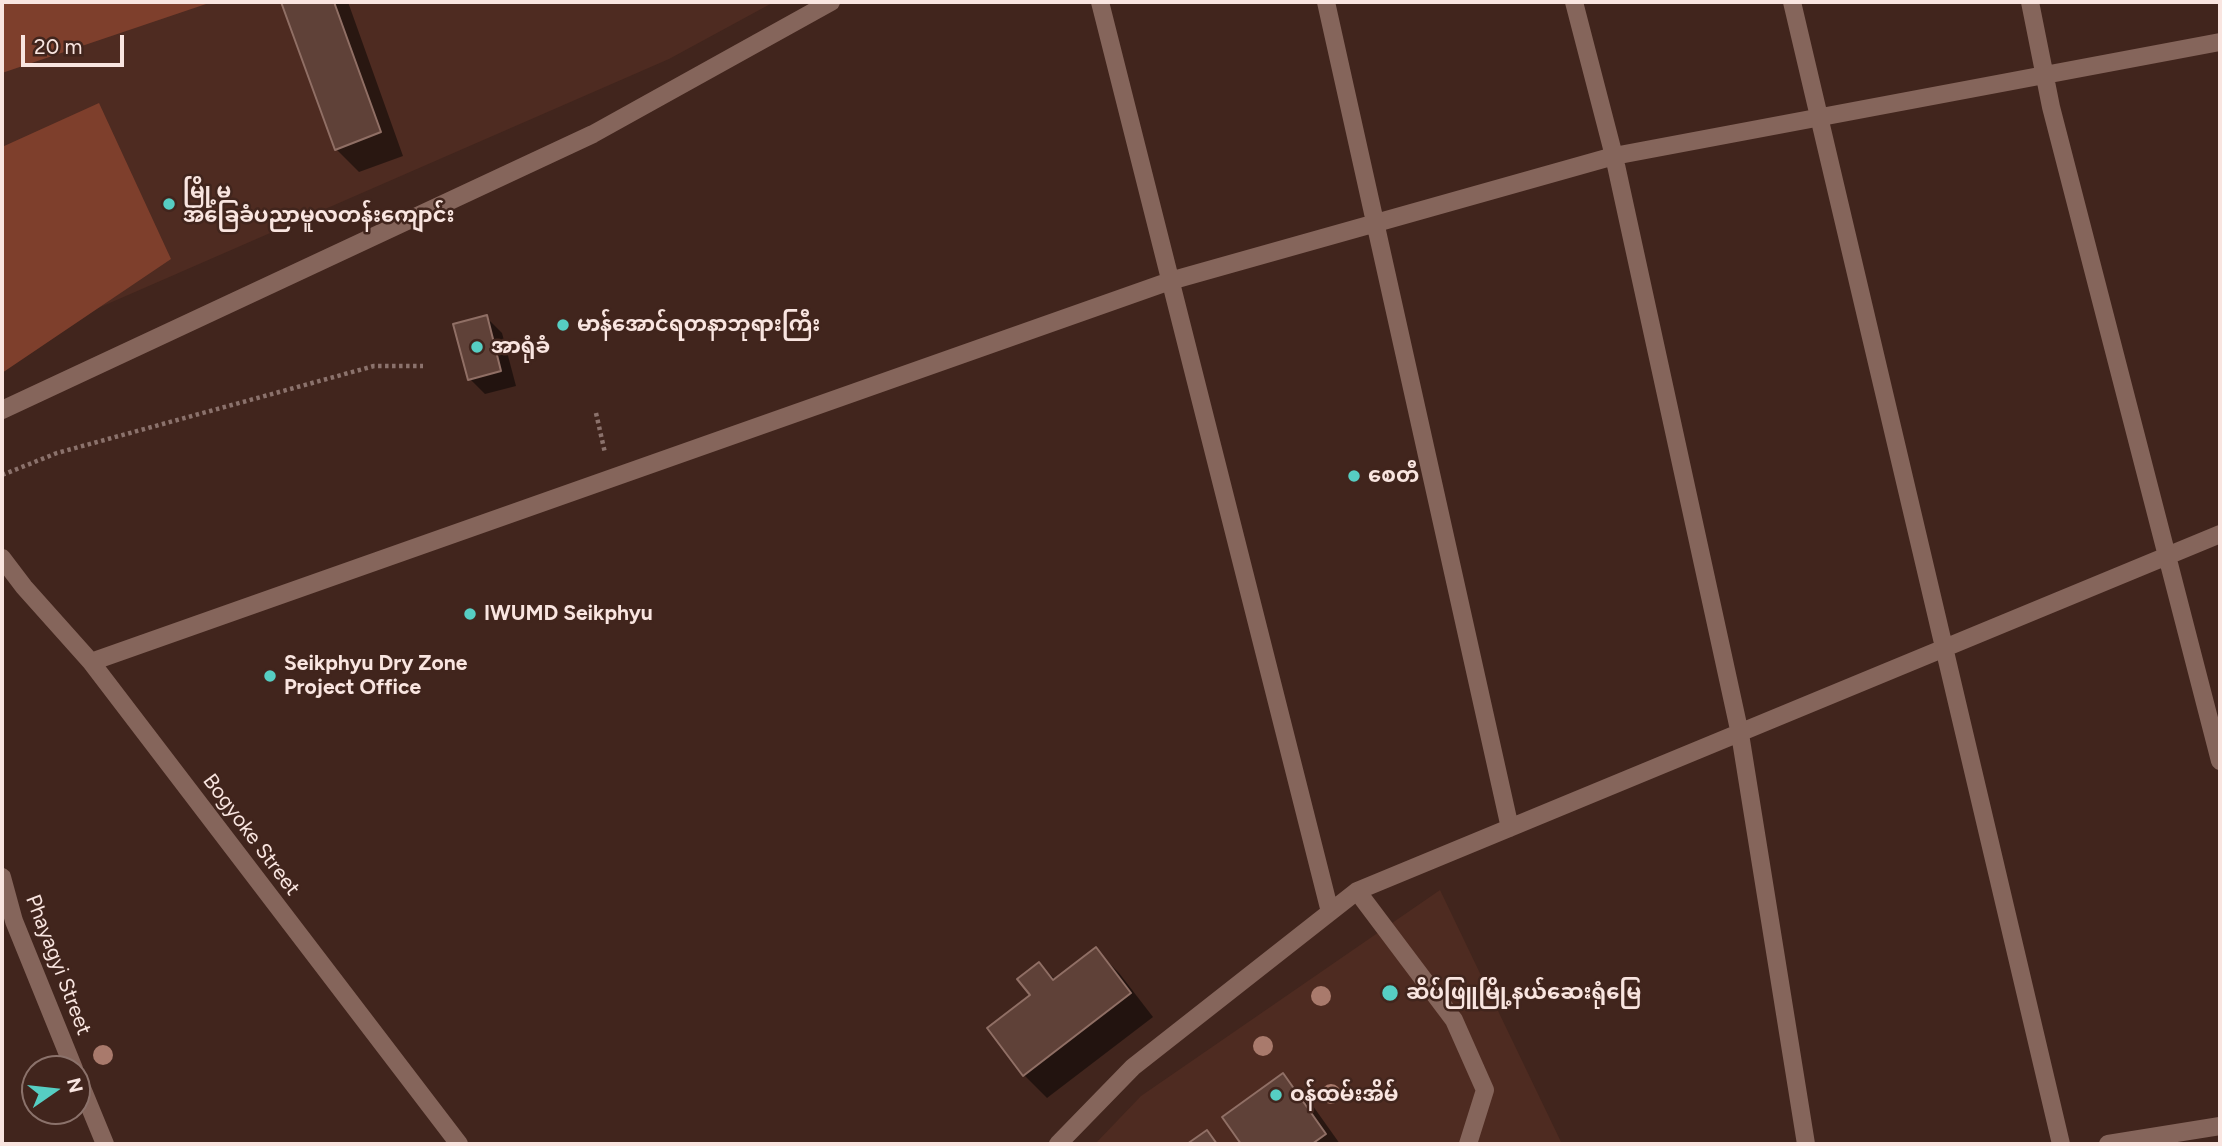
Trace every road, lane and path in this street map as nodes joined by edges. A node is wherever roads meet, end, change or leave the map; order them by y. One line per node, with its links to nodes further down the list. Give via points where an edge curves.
1 (831, 2): 14 (street, via 593,134)
2 (1100, 2): 12 (street)
3 (1326, 2): 11 (street)
4 (1574, 2): 10 (street)
5 (1792, 2): 9 (street)
6 (2030, 2): 8 (street)
7 (2220, 42): 8 (street)
8 (2045, 75): 9 (street); 19 (street)
9 (1819, 117): 10 (street); 21 (street)
10 (1614, 156): 11 (street); 23 (street)
11 (1376, 223): 12 (street); 25 (street)
12 (1170, 281): 17 (street); 28 (street)
13 (423, 366): 16 (path, via 374,366 57,453)
14 (2, 410)
15 (596, 413): 17 (path)
16 (2, 475)
17 (611, 478): 22 (street)
18 (2220, 534): 19 (street)
19 (2166, 557): 21 (street); 24 (street)
20 (2, 558): 22 (street, Bogyoke Street)
21 (1944, 649): 23 (street); 38 (street)
22 (90, 662): 34 (street, Bogyoke Street)
23 (1740, 734): 25 (street); 37 (street)
24 (2220, 761)
25 (1510, 828): 27 (street)
26 (2, 877): 29 (street, Phayagyi Street)
27 (1357, 891): 28 (street); 36 (street, via 1454,1020 1475,1067 1485,1090)
28 (1330, 912): 35 (street, via 1133,1067)
29 (8, 922): 30 (street, Phayagyi Street)
30 (68, 1055)
31 (91, 1110): 33 (street)
32 (2220, 1126): 39 (street)
33 (105, 1144)
34 (459, 1144)
35 (1058, 1144)
36 (1468, 1144)
37 (1806, 1144)
38 (2061, 1144)
39 (2108, 1144)

